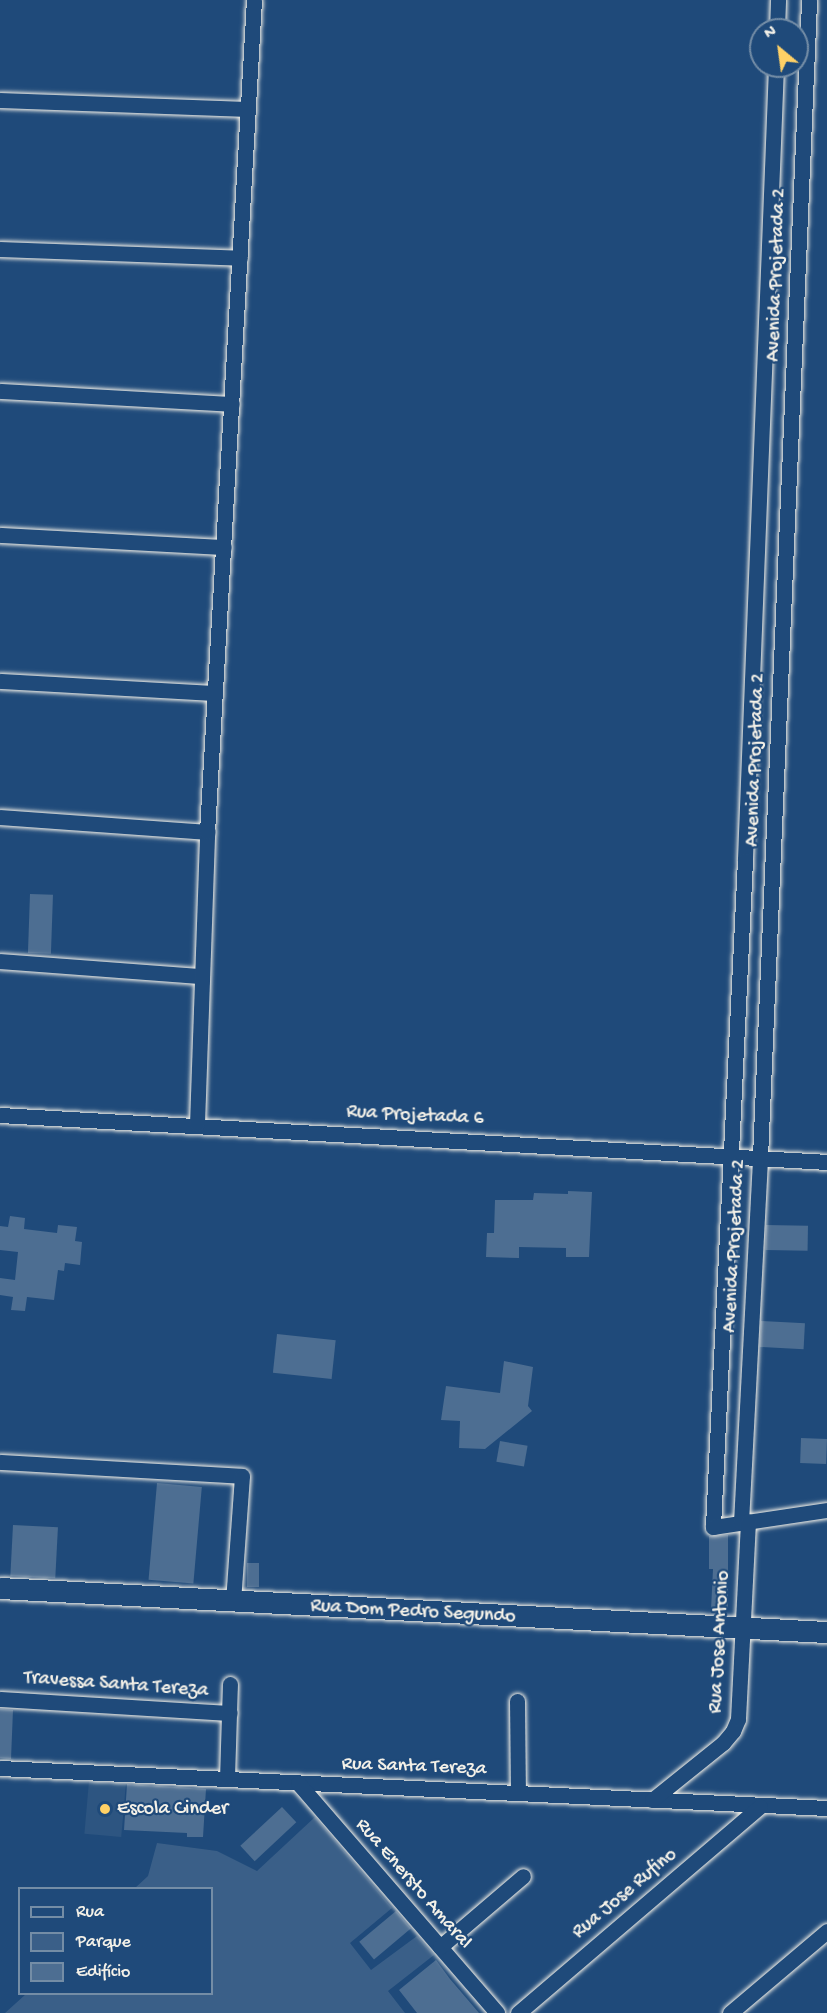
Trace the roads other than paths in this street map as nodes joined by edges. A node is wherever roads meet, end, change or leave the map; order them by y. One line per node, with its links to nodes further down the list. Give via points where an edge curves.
1 (254, 0): 7 (street)
2 (778, 0): 4 (street)
3 (809, 0): 23 (street, Avenida Projetada 2)
4 (777, 18)
5 (776, 78): 22 (street, Avenida Projetada 2)
6 (0, 100): 7 (street)
7 (247, 110): 9 (street)
8 (0, 249): 9 (street)
9 (240, 258): 11 (street)
10 (0, 391): 11 (street)
11 (232, 404): 13 (street)
12 (0, 535): 13 (street)
13 (224, 547): 15 (street)
14 (0, 681): 15 (street)
15 (215, 693): 17 (street)
16 (0, 817): 17 (street)
17 (207, 832): 19 (street)
18 (0, 962): 19 (street)
19 (201, 976): 21 (street)
20 (0, 1115): 21 (street, Rua Projetada 6)
21 (197, 1124): 22 (street, Rua Projetada 6)
22 (730, 1155): 23 (street, Rua Projetada 6); 27 (street, Avenida Projetada 2, via 713,1527)
23 (760, 1157): 24 (street, Rua Projetada 6); 27 (street, Avenida Projetada 2)
24 (827, 1162)
25 (0, 1462): 29 (street, via 242,1476)
26 (827, 1510): 27 (street)
27 (744, 1522): 30 (street, Rua Jose Antonio)
28 (0, 1588): 29 (street, Rua Dom Pedro Segundo)
29 (233, 1603): 30 (street, Rua Dom Pedro Segundo)
30 (741, 1629): 31 (street, Rua Dom Pedro Segundo); 40 (street, Rua Jose Antonio, via 738,1719 733,1731)
31 (827, 1632)
32 (230, 1684): 35 (street)
33 (0, 1699): 35 (street, Travessa Santa Tereza)
34 (517, 1701): 39 (street)
35 (230, 1713): 37 (street)
36 (0, 1768): 37 (street, Rua Santa Tereza)
37 (227, 1778): 38 (street, Rua Santa Tereza)
38 (298, 1783): 39 (street, Rua Santa Tereza); 45 (street, Rua Enersto Amaral)
39 (518, 1792): 40 (street, Rua Santa Tereza)
40 (652, 1800): 41 (street, Rua Santa Tereza)
41 (760, 1806): 42 (street, Rua Santa Tereza); 47 (street, Rua Jose Rufino)
42 (827, 1808)
43 (523, 1876): 45 (street)
44 (827, 1931): 48 (street)
45 (440, 1947): 46 (street, Rua Enersto Amaral)
46 (497, 2013)
47 (518, 2013)
48 (730, 2013)

